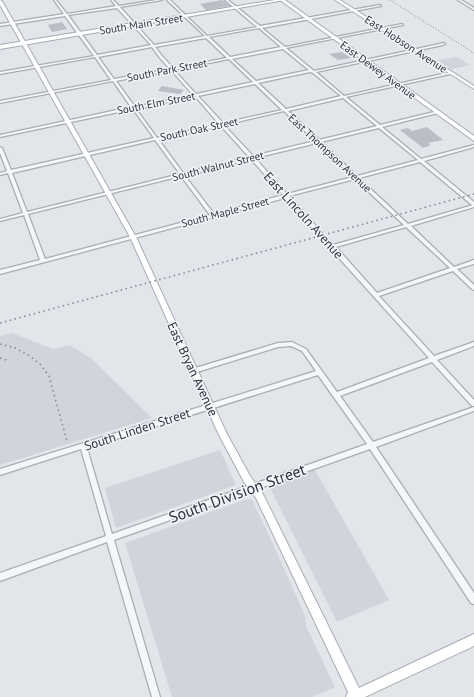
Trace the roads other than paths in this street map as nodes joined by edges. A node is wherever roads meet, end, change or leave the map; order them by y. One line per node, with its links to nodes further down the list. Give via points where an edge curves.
1 (55, 0): 15 (street)
2 (112, 0): 11 (street, East Lincoln Avenue)
3 (161, 0): 11 (street)
4 (168, 0): 16 (street, East Thompson Avenue)
5 (226, 0): 12 (street)
6 (282, 0): 12 (main road, South Main Street); 17 (street, East Dewey Avenue)
7 (337, 0): 14 (street, East Hobson Avenue)
8 (459, 0): 13 (street)
9 (0, 1): 18 (street, East Bryan Avenue)
10 (380, 6): 14 (street)
11 (118, 7): 15 (street); 20 (street, East Lincoln Avenue)
12 (235, 8): 16 (main road, South Main Street); 22 (street)
13 (474, 8)
14 (353, 10): 17 (street); 23 (street, East Hobson Avenue)
15 (66, 15): 18 (street); 24 (street)
16 (186, 16): 20 (main road, South Main Street); 25 (street, East Thompson Avenue)
17 (306, 18): 22 (street); 26 (street, East Dewey Avenue)
18 (13, 23): 19 (street); 27 (street, East Bryan Avenue)
19 (0, 25)
20 (135, 25): 24 (main road, South Main Street); 29 (street, East Lincoln Avenue)
21 (402, 26): 23 (street, South Park Street)
22 (258, 27): 25 (street); 31 (street)
23 (383, 29): 26 (street, South Park Street); 32 (street, East Hobson Avenue)
24 (79, 34): 27 (main road, South Main Street); 33 (street)
25 (207, 36): 29 (street); 34 (street, East Thompson Avenue)
26 (333, 38): 31 (street, South Park Street); 35 (street, East Dewey Avenue)
27 (24, 43): 30 (main road, South Main Street); 36 (street, East Bryan Avenue)
28 (443, 44): 32 (street, South Elm Street)
29 (153, 46): 33 (street); 37 (street, East Lincoln Avenue)
30 (0, 47)
31 (283, 48): 34 (street, South Park Street); 38 (street)
32 (414, 50): 35 (street, South Elm Street); 40 (street, East Hobson Avenue)
33 (97, 56): 36 (street); 41 (street)
34 (230, 58): 37 (street, South Park Street); 42 (street, East Thompson Avenue)
35 (364, 60): 38 (street, South Elm Street); 43 (street, East Dewey Avenue)
36 (37, 66): 39 (street); 45 (street, East Bryan Avenue)
37 (172, 69): 41 (street, South Park Street); 46 (street, East Lincoln Avenue)
38 (312, 71): 42 (street, South Elm Street); 47 (street)
39 (0, 73)
40 (450, 73): 43 (street, South Oak Street); 44 (street, East Hobson Avenue)
41 (114, 80): 45 (street, South Park Street); 49 (street)
42 (255, 83): 46 (street, South Elm Street); 50 (street, East Thompson Avenue)
43 (398, 84): 47 (street, South Oak Street); 51 (street, East Dewey Avenue)
44 (474, 88)
45 (51, 92): 48 (street, South Park Street); 52 (street, East Bryan Avenue)
46 (195, 95): 49 (street, South Elm Street); 53 (street, East Lincoln Avenue)
47 (343, 97): 50 (street, South Oak Street); 54 (street)
48 (0, 102)
49 (134, 107): 52 (street, South Elm Street); 56 (street)
50 (285, 110): 53 (street, South Oak Street); 58 (street, East Thompson Avenue)
51 (437, 112): 54 (street, South Walnut Street); 57 (street, East Dewey Avenue)
52 (68, 121): 55 (street, South Elm Street); 61 (street, East Bryan Avenue)
53 (222, 124): 56 (street, South Oak Street); 62 (street, East Lincoln Avenue)
54 (380, 127): 58 (street, South Walnut Street); 63 (street)
55 (0, 136)
56 (156, 139): 61 (street, South Oak Street); 66 (street)
57 (474, 139)
58 (318, 141): 62 (street, South Walnut Street); 67 (street, East Thompson Avenue)
59 (474, 146): 63 (street, South Maple Street)
60 (0, 148): 64 (street)
61 (86, 154): 64 (street, South Oak Street); 68 (street, East Bryan Avenue)
62 (253, 158): 66 (street, South Walnut Street); 69 (street, East Lincoln Avenue)
63 (422, 160): 67 (street, South Maple Street); 70 (street)
64 (10, 172): 65 (street, South Oak Street); 71 (street)
65 (0, 174)
66 (182, 175): 68 (street, South Walnut Street); 72 (street)
67 (356, 178): 69 (street, South Maple Street); 74 (street, East Thompson Avenue)
68 (108, 192): 71 (street, South Walnut Street); 75 (street, East Bryan Avenue)
69 (287, 196): 72 (street, South Maple Street); 76 (street, East Lincoln Avenue)
70 (474, 205): 74 (street)
71 (26, 213): 73 (street, South Walnut Street); 77 (street)
72 (213, 215): 75 (street, South Maple Street)
73 (0, 220)
74 (406, 225): 76 (street); 79 (street, East Thompson Avenue)
75 (133, 237): 77 (street, South Maple Street); 85 (street, East Bryan Avenue)
76 (332, 247): 82 (street, East Lincoln Avenue)
77 (43, 260): 80 (street, South Maple Street)
78 (474, 262): 79 (street)
79 (454, 269): 81 (street, East Thompson Avenue); 82 (street)
80 (0, 272)
81 (474, 288)
82 (376, 294): 84 (street, East Lincoln Avenue)
83 (474, 344): 84 (street)
84 (433, 359): 87 (street); 88 (street, East Lincoln Avenue)
85 (194, 371): 86 (street, via 292,344 304,350); 89 (street, East Bryan Avenue)
86 (320, 372): 87 (street); 89 (street, South Linden Street)
87 (336, 395): 91 (street)
88 (474, 404)
89 (210, 406): 92 (street, South Linden Street); 94 (street, East Bryan Avenue)
90 (474, 408): 91 (street, South Division Street)
91 (371, 445): 94 (street, South Division Street); 97 (street)
92 (83, 446): 93 (street, South Linden Street); 95 (street)
93 (0, 472)
94 (253, 488): 95 (street, South Division Street); 99 (street, East Bryan Avenue, via 259,495)
95 (110, 539): 96 (street, South Division Street); 100 (street)
96 (0, 577)
97 (474, 600)
98 (474, 640): 99 (street)
99 (355, 696)
100 (156, 697)

